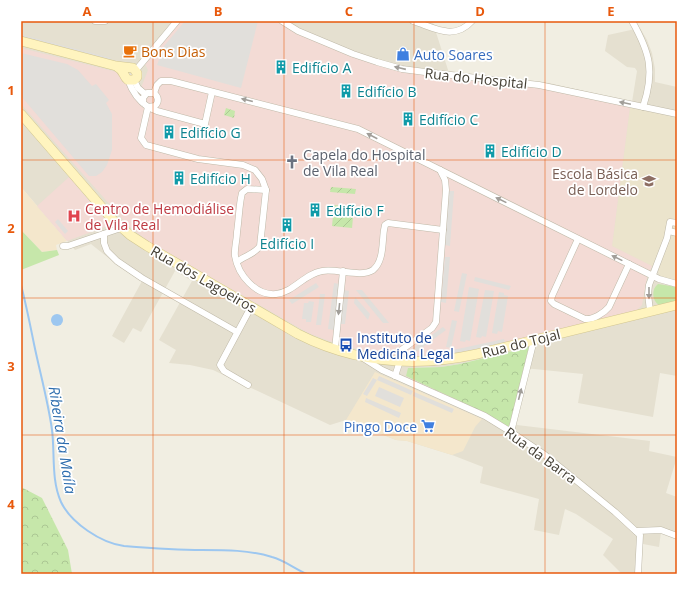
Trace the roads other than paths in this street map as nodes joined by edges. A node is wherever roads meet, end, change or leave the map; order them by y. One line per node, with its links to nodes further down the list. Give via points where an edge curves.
1 (95, 21): 2 (street)
2 (105, 21)
3 (177, 21): 9 (street)
4 (413, 21): 5 (street, via 454,32)
5 (472, 21)
6 (632, 21): 14 (street, via 651,69)
7 (287, 22): 14 (street, Rua do Hospital, one-way to 7, via 539,85 402,69 359,56 298,31)
8 (22, 42): 9 (main road, via 116,66)
9 (130, 74): 12 (street); 13 (street, via 134,93)
10 (212, 92): 11 (street, via 164,81 159,83); 13 (street, via 204,124); 17 (street, one-way to 10, via 352,127)
11 (154, 93): 12 (street); 13 (street, via 158,97 158,102 155,106)
12 (145, 94): 13 (street, via 143,98)
13 (147, 106): 18 (street, via 141,138 146,145 198,159 247,166 259,175)
14 (643, 107): 16 (street, Rua do Hospital)
15 (21, 114): 20 (main road, Rua dos Lagoeiros)
16 (677, 114)
17 (440, 170): 21 (street, via 446,188); 25 (street, one-way to 17)
18 (266, 190): 27 (street, via 260,246); 27 (street, via 247,189 242,193 235,252)
19 (677, 223): 22 (street, via 670,222)
20 (122, 228): 24 (street); 33 (main road, Rua dos Lagoeiros, via 147,246)
21 (443, 230): 29 (street, via 388,223 384,228 380,257 375,267 364,273); 38 (street, via 436,322 432,328)
22 (669, 232): 23 (street); 30 (street)
23 (677, 233)
24 (104, 234): 26 (street); 35 (street, via 107,251 117,261)
25 (578, 239): 28 (street, one-way to 25); 28 (street, via 552,296 551,301 554,304 585,319 593,318 609,307)
26 (63, 246)
27 (237, 262): 29 (street, via 250,284 270,294 285,291 315,272)
28 (629, 264): 30 (street)
29 (343, 271): 37 (street, one-way to 37)
30 (652, 276): 31 (street); 34 (street, one-way to 34, via 648,289)
31 (677, 284)
32 (677, 305): 34 (main road, Rua do Tojal)
33 (251, 307): 35 (street); 37 (main road, Rua dos Lagoeiros, via 304,337)
34 (650, 311): 36 (main road, Rua do Tojal)
35 (237, 332): 42 (street, via 220,366)
36 (534, 340): 40 (main road, Rua do Tojal, via 453,359); 43 (street, one-way to 36)
37 (335, 349): 39 (main road, Rua dos Lagoeiros)
38 (400, 351)
39 (362, 357): 40 (main road, Rua do Tojal); 41 (street, Rua da Barra)
40 (397, 361): 41 (street)
41 (392, 375): 43 (street, Rua da Barra, via 485,416)
42 (248, 385)
43 (511, 432): 44 (street, Rua da Barra, via 544,455)
44 (636, 531): 45 (street, via 660,530); 46 (street, via 640,535)
45 (677, 536)
46 (638, 574)

